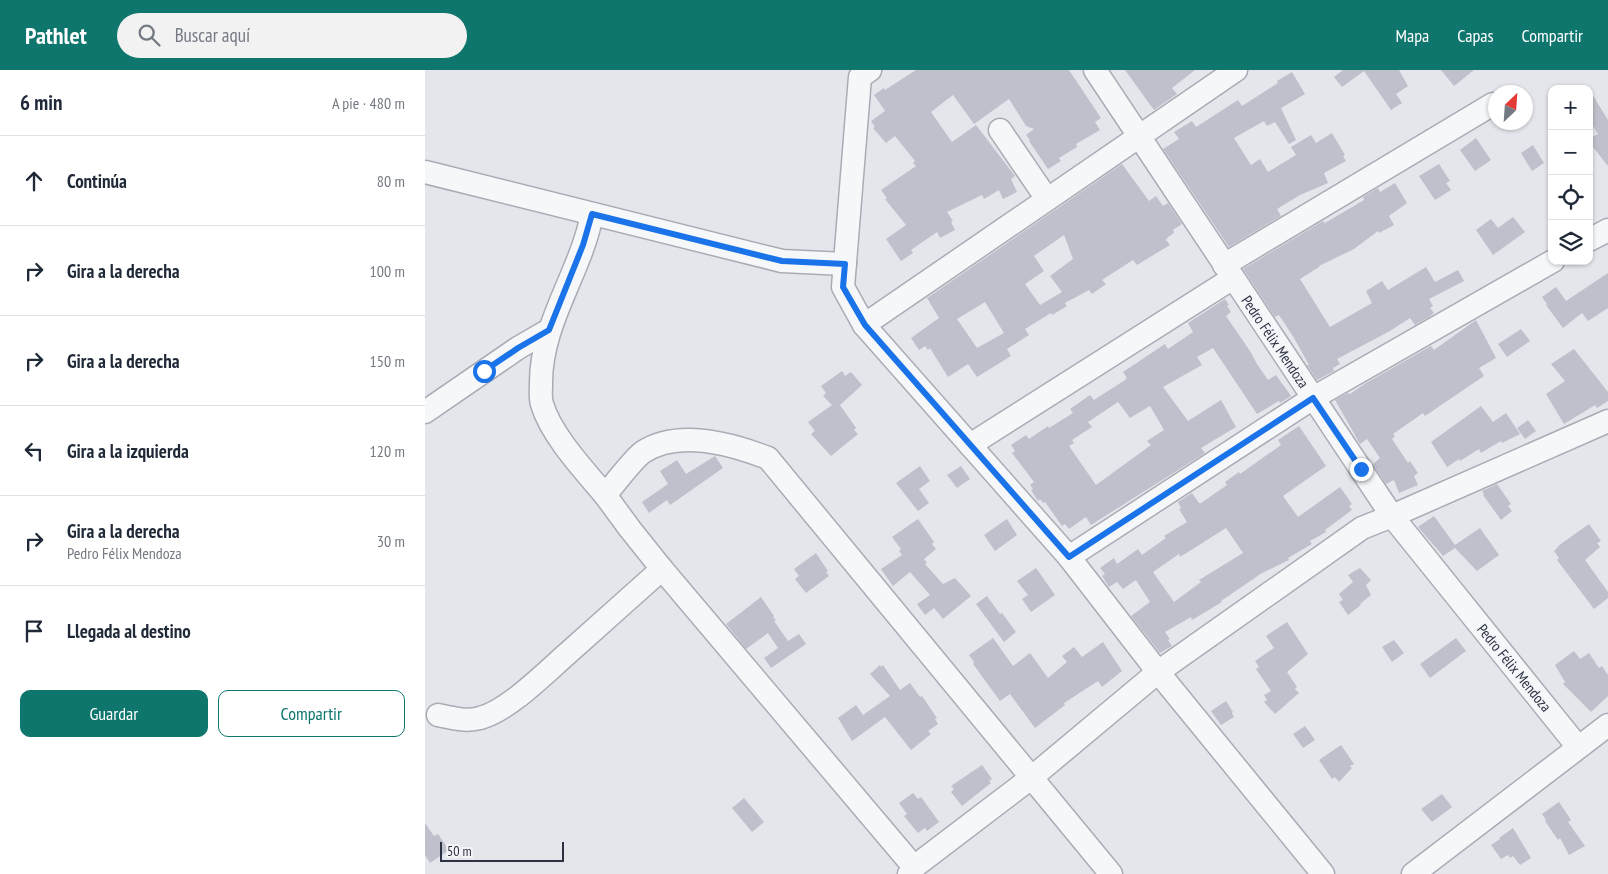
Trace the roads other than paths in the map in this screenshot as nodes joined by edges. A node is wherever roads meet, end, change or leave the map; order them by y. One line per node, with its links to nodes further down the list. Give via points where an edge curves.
1 (870, 70): 12 (street, via 860,76)
2 (1095, 70): 6 (street, Pedro Félix Mendoza)
3 (1236, 70): 6 (street)
4 (1488, 107): 14 (street)
5 (1000, 130): 8 (street)
6 (1138, 136): 8 (street); 14 (street, Pedro Félix Mendoza)
7 (425, 172): 9 (street)
8 (1047, 199): 15 (street)
9 (592, 214): 12 (street, via 782,261); 16 (street)
10 (1608, 230): 11 (street)
11 (1593, 238)
12 (845, 264): 15 (street, via 843,287)
13 (1548, 264): 17 (street)
14 (1229, 272): 17 (street, Pedro Félix Mendoza); 20 (street)
15 (865, 325): 20 (street)
16 (549, 330): 18 (street); 21 (street, via 541,369 541,403 549,422 569,451)
17 (1313, 398): 22 (street, Pedro Félix Mendoza); 23 (street)
18 (425, 412)
19 (1608, 421): 22 (street)
20 (970, 445): 23 (street)
21 (605, 495): 24 (street); 29 (street, via 642,453 665,442 692,440 744,448 768,458)
22 (1392, 516): 25 (street, via 1362,528); 28 (street, Pedro Félix Mendoza)
23 (1069, 557): 25 (street)
24 (662, 569): 26 (street, via 549,670 495,712 464,720); 30 (street)
25 (1158, 672): 29 (street); 32 (street)
26 (438, 715)
27 (1608, 725): 28 (street)
28 (1577, 748): 33 (street)
29 (1031, 778): 30 (street); 31 (street)
30 (912, 871)
31 (1111, 874)
32 (1323, 874)
33 (1413, 874)

